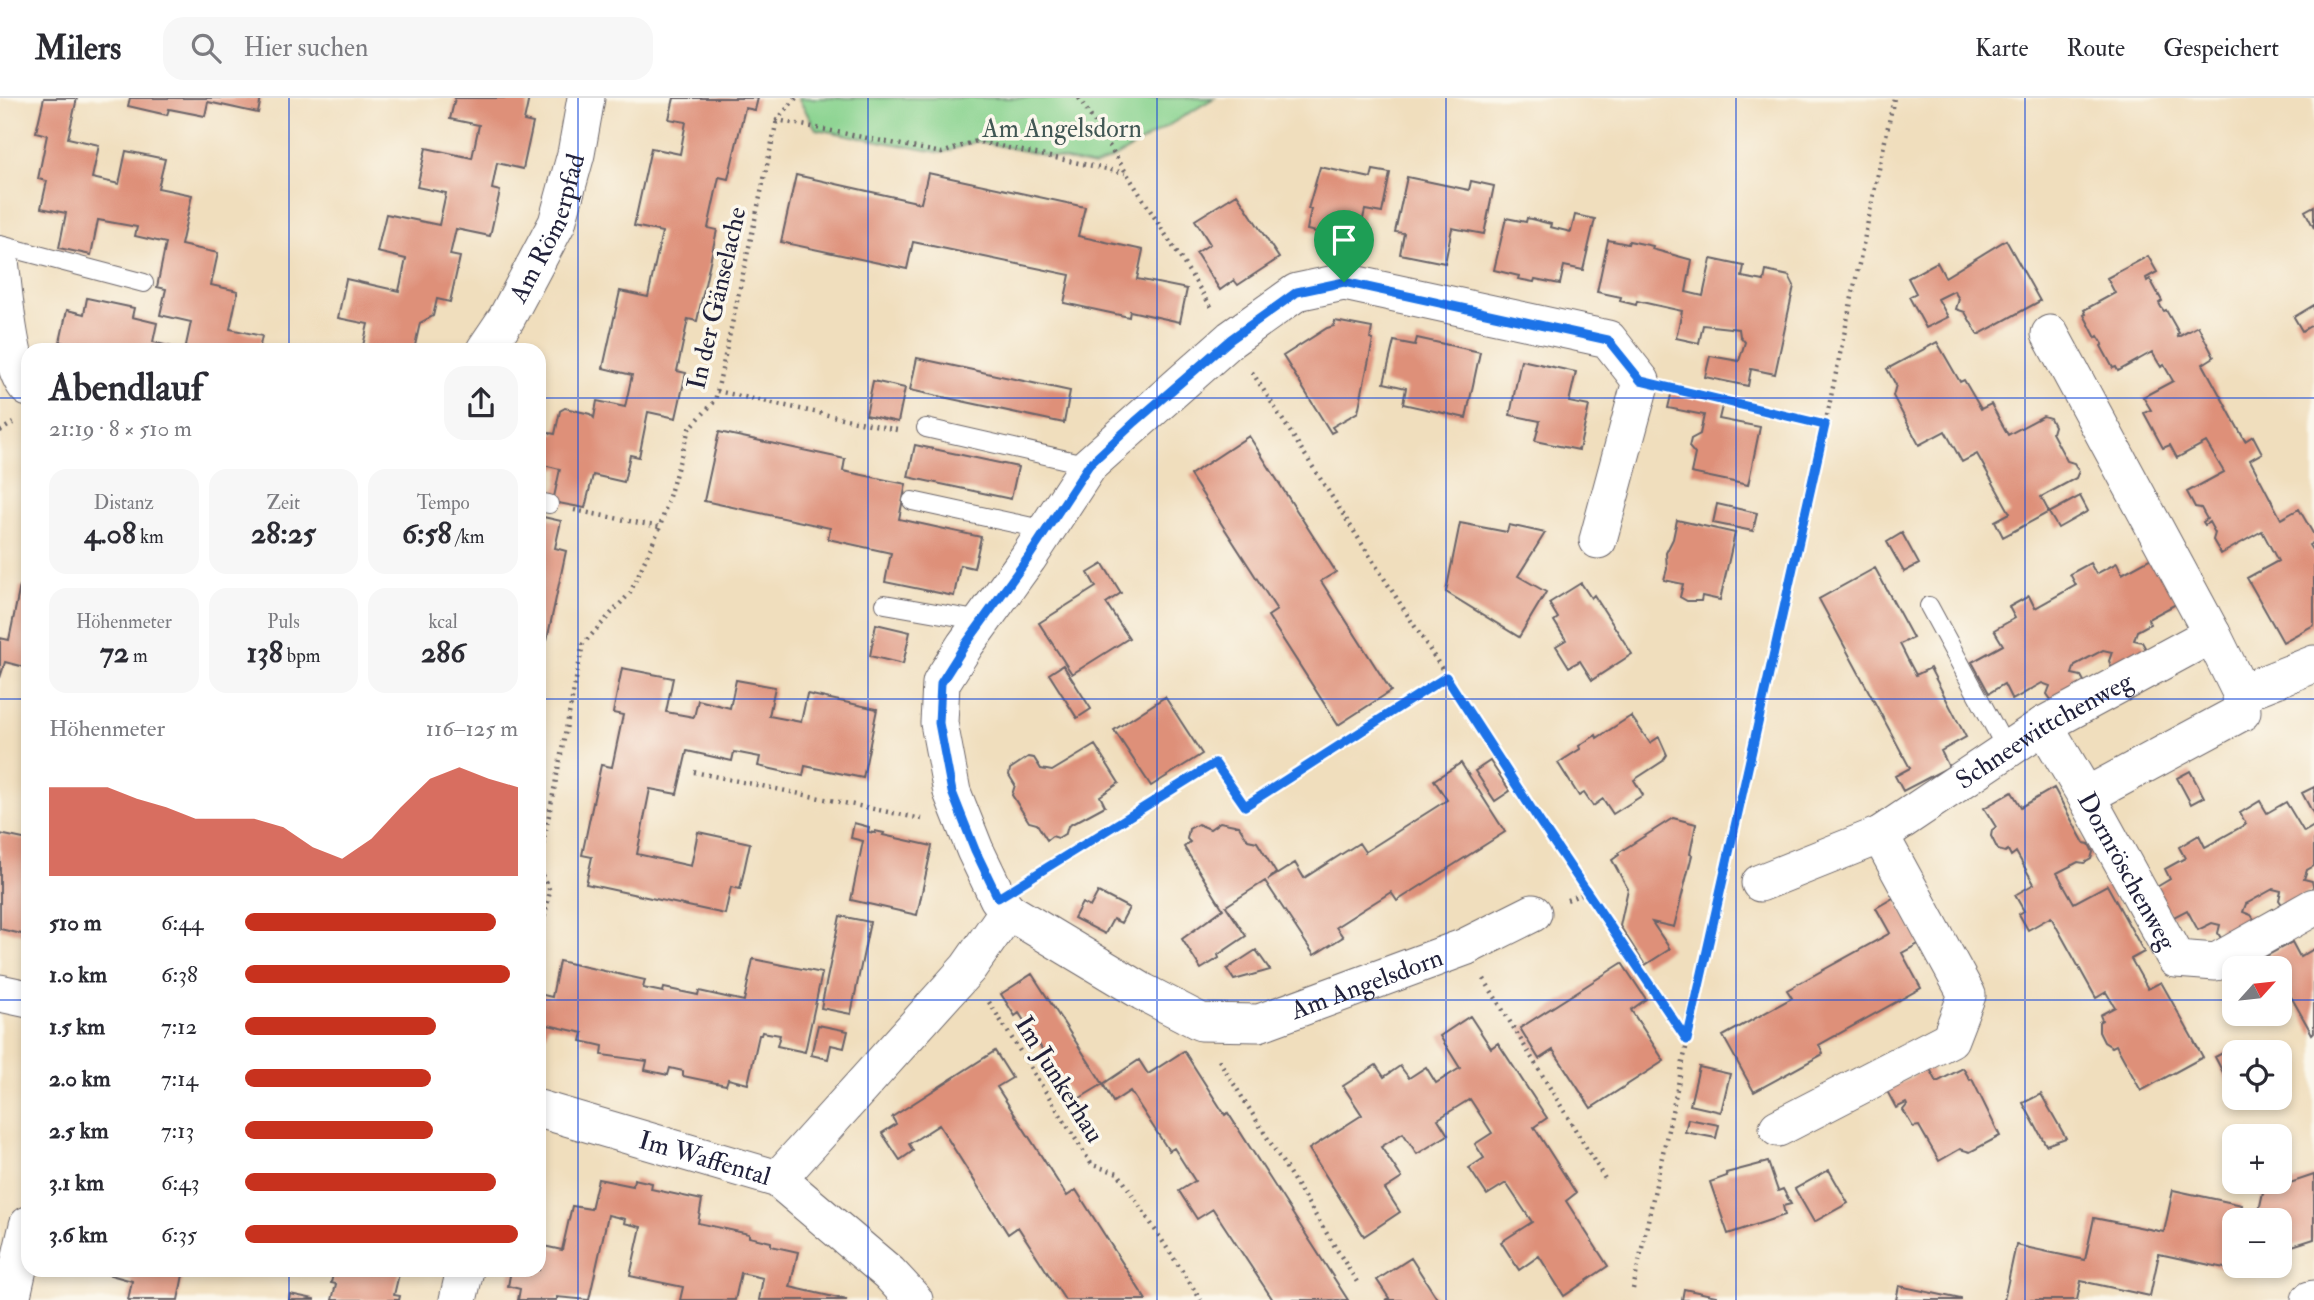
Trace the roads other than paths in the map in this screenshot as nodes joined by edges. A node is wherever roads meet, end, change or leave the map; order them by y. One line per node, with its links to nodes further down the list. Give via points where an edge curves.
1 (586, 98): 6 (street, Am Römerpfad, via 558,223)
2 (0, 246): 4 (lane)
3 (0, 261): 7 (street)
4 (144, 283)
5 (2050, 334): 16 (street)
6 (490, 343)
7 (17, 382)
8 (926, 428): 9 (lane)
9 (1089, 465): 11 (street); 12 (street, via 1231,339 1297,292 1344,282 1608,340 1641,381)
10 (912, 501): 11 (lane)
11 (1046, 530): 15 (street)
12 (1598, 540)
13 (885, 604): 15 (lane)
14 (1929, 606): 20 (lane)
15 (982, 621): 24 (street, via 941,683 939,723 952,792)
16 (2212, 634): 18 (street); 19 (street, Schneewittchenweg)
17 (2314, 664): 18 (street)
18 (2241, 693): 21 (street, via 2242,712)
19 (2043, 725): 20 (street, Schneewittchenweg); 21 (street, Dornröschenweg)
20 (2007, 750): 22 (street, Schneewittchenweg)
21 (2086, 796): 25 (street, Dornröschenweg, via 2176,959 2216,962)
22 (1880, 835): 23 (street, Schneewittchenweg); 30 (street, via 1967,995 1950,1039)
23 (1760, 883)
24 (1003, 905): 26 (street, Am Angelsdorn, via 1143,992 1201,1022 1259,1023 1465,947); 31 (street, via 968,968)
25 (2314, 907)
26 (1534, 913)
27 (0, 993): 28 (street)
28 (21, 998)
29 (546, 1111): 31 (street, Im Waffental)
30 (1778, 1128)
31 (778, 1180): 36 (street, Im Waffental, via 889,1273)
32 (21, 1256): 34 (street)
33 (463, 1277): 35 (street)
34 (11, 1300)
35 (458, 1300)
36 (914, 1300)

